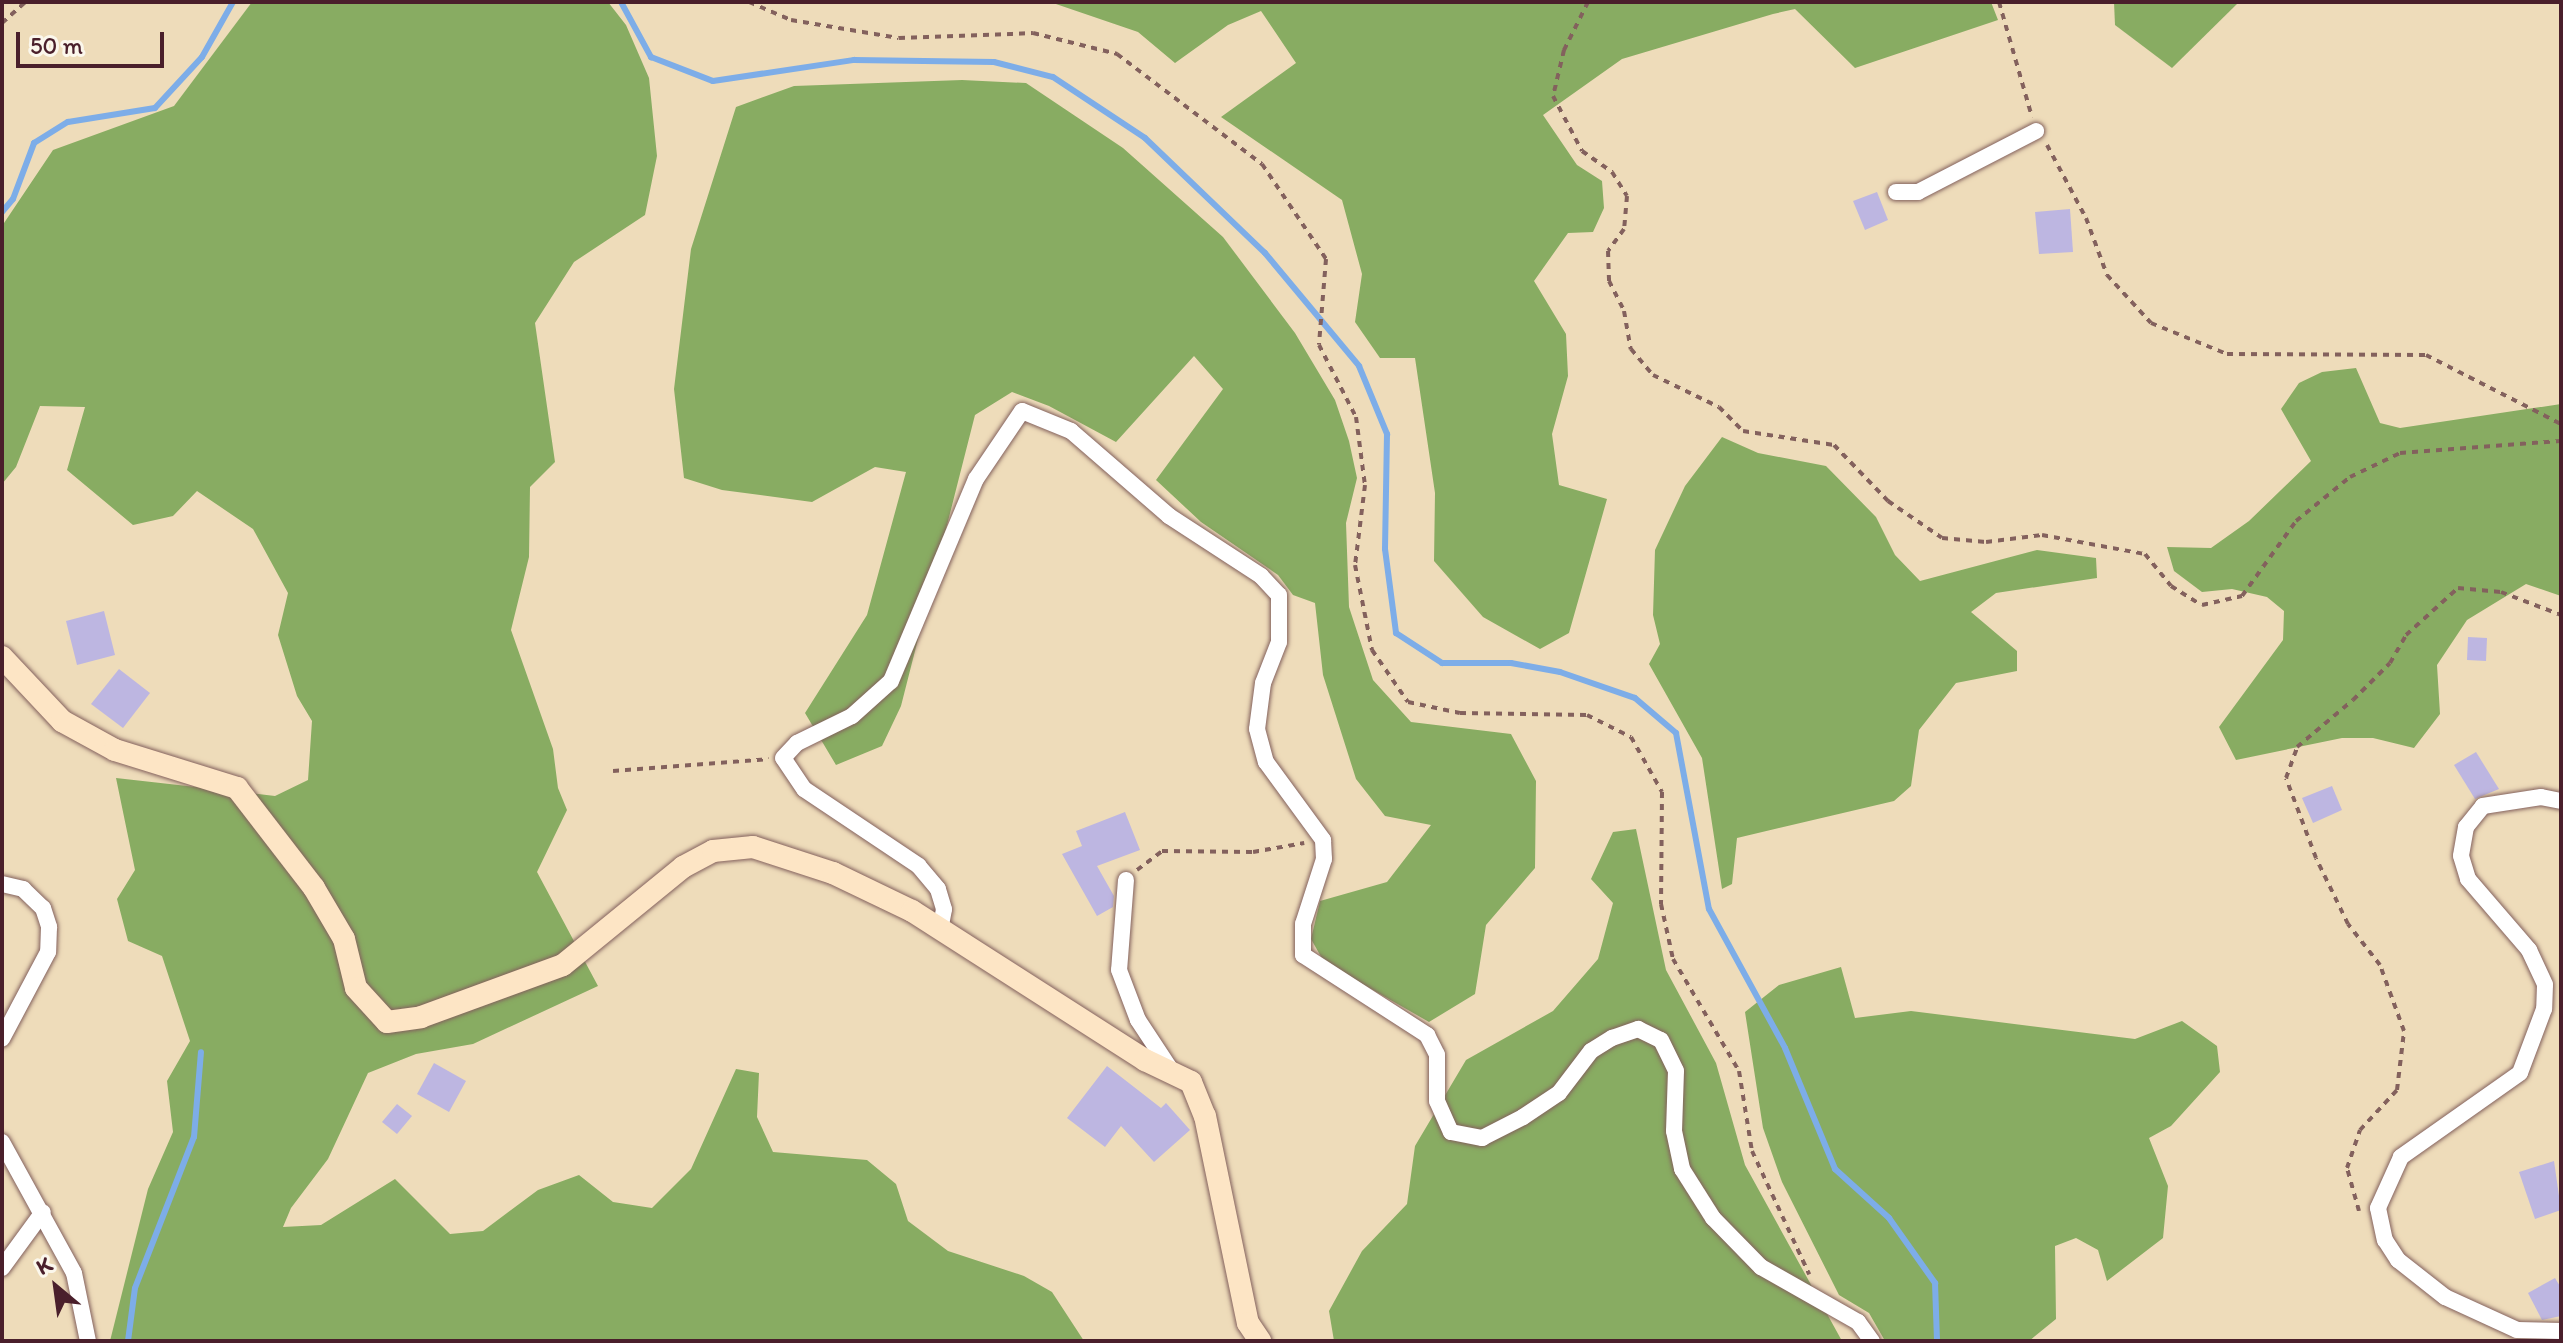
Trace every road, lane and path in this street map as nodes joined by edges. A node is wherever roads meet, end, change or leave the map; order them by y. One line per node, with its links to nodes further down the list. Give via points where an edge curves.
1 (25, 2): 5 (path)
2 (749, 2): 25 (path, via 791,20 899,38 1033,33 1117,54 1262,164 1326,259 1319,345 1356,417 1365,485 1355,565 1372,650 1408,702 1460,713 1587,715 1631,737 1662,792 1661,904 1673,959 1739,1071 1752,1151)
3 (1588, 2): 9 (path, via 1564,50 1553,96 1582,151 1612,172 1627,196 1624,229 1608,251 1609,281 1624,311 1631,349 1653,375 1719,407 1743,431 1834,445 1888,501 1942,538 1986,542 2042,535 2145,554 2171,586 2202,605 2242,596 2296,521 2350,477 2400,453)
4 (1999, 2): 6 (path)
5 (2, 23)
6 (2036, 131): 7 (street, via 1918,192); 8 (path, via 2086,218 2107,275 2151,323 2227,354 2426,355)
7 (1896, 192)
8 (2561, 424)
9 (2561, 441)
10 (2561, 615): 23 (path, via 2501,592 2458,588 2406,635 2390,663 2353,700 2297,747 2286,778 2316,858 2348,924 2380,965 2404,1031 2397,1090 2360,1130 2347,1168)
11 (2, 657): 18 (street, via 62,721 115,750 237,788 314,888 344,939 356,988 387,1022 421,1017 563,965 683,867 713,851 753,847 833,873)
12 (783, 758): 13 (path); 15 (street, via 797,743 852,716 891,681 976,479 1022,411 1071,431 1169,516 1261,576 1279,595 1279,642 1263,683 1257,729 1266,762); 18 (street, via 804,789 919,866 938,889 944,909)
13 (613, 771)
14 (2561, 801): 26 (street, via 2541,797 2483,806 2466,827 2461,856 2468,879 2529,950 2545,985 2544,1009 2520,1073 2401,1157 2378,1208 2385,1240 2398,1260 2445,1297 2517,1330)
15 (1323, 840): 16 (path, via 1253,852 1162,851); 25 (street, via 1324,859 1303,924 1303,955 1427,1035 1437,1055 1437,1101 1451,1132 1482,1138 1523,1117 1559,1093 1591,1051 1638,1029 1661,1040 1676,1071 1674,1131 1682,1169 1713,1218 1761,1267)
16 (1126, 880): 20 (street, via 1119,970 1138,1020)
17 (2, 884): 19 (street, via 23,889 43,908 49,927 48,952)
18 (940, 930): 20 (street)
19 (2, 1039)
20 (1177, 1077): 28 (street, via 1191,1082 1205,1116 1248,1323)
21 (2, 1142): 22 (street)
22 (43, 1212): 24 (street); 27 (street, via 74,1273)
23 (2362, 1220)
24 (2, 1268)
25 (1822, 1302): 29 (street, via 1858,1322)
26 (2561, 1331)
27 (88, 1341)
28 (1260, 1341)
29 (1872, 1341)

